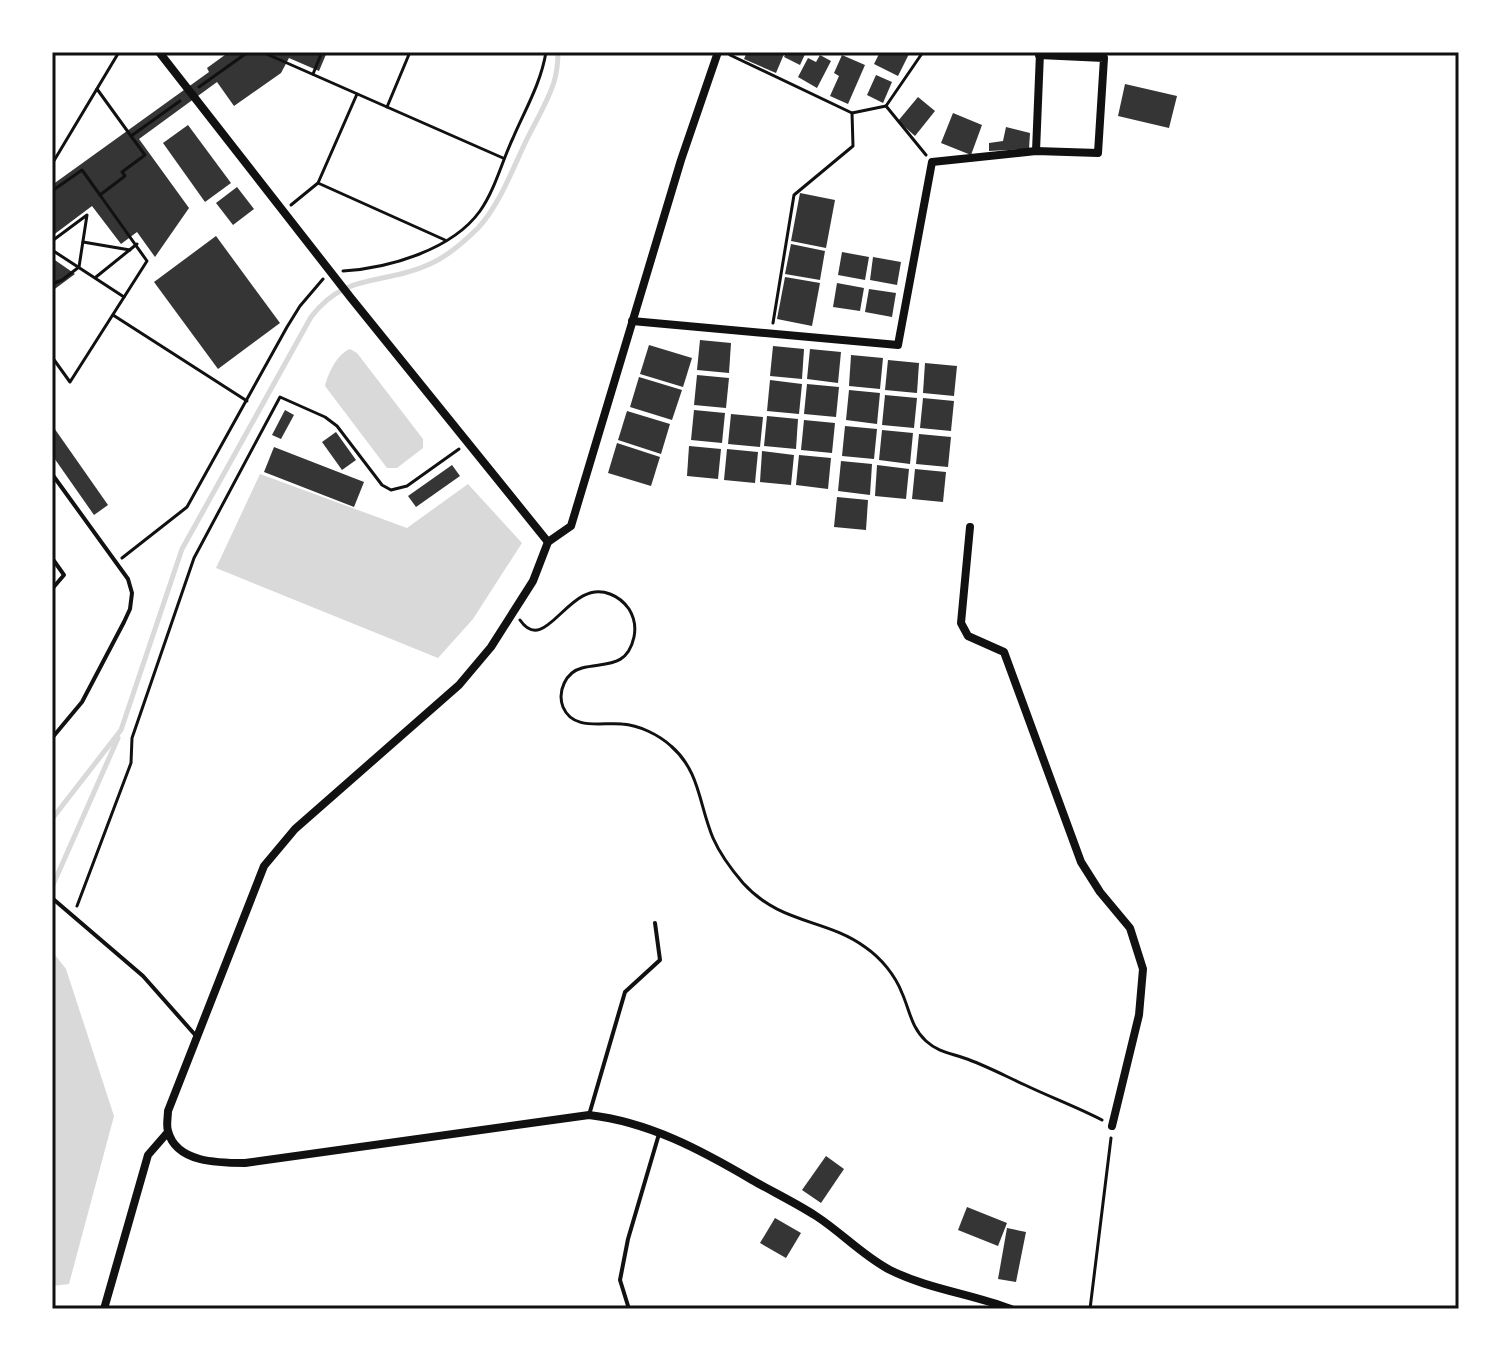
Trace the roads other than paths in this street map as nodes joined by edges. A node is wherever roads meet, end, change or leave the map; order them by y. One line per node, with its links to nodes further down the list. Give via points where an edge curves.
1 (159, 52): 8 (street)
2 (721, 52): 5 (street, via 681,160)
3 (1039, 53): 4 (street); 4 (street, via 1104,58 1098,153)
4 (1036, 151): 5 (street, via 932,162 898,345)
5 (632, 321): 8 (street, via 571,526)
6 (52, 474): 11 (lane, via 128,579 132,593 130,609 101,670)
7 (970, 527): 16 (street, via 961,623 968,636 1004,652 1081,862 1130,928 1143,969 1139,1015)
8 (548, 542): 14 (street, via 533,581 491,647 459,685 295,829 264,866)
9 (52, 558): 10 (lane, via 64,575)
10 (52, 589)
11 (52, 738)
12 (53, 898): 14 (lane, via 143,976)
13 (655, 923): 15 (lane, via 660,960 625,992)
14 (197, 1037): 17 (street, via 168,1111)
15 (589, 1115): 17 (street, via 245,1163 211,1163 181,1152); 18 (street, via 619,1118)
16 (1112, 1126)
17 (168, 1132): 19 (street, via 148,1155)
18 (660, 1132): 20 (lane, via 620,1280); 21 (street, via 817,1216 887,1268)
19 (104, 1309)
20 (629, 1309)
21 (1011, 1309)

